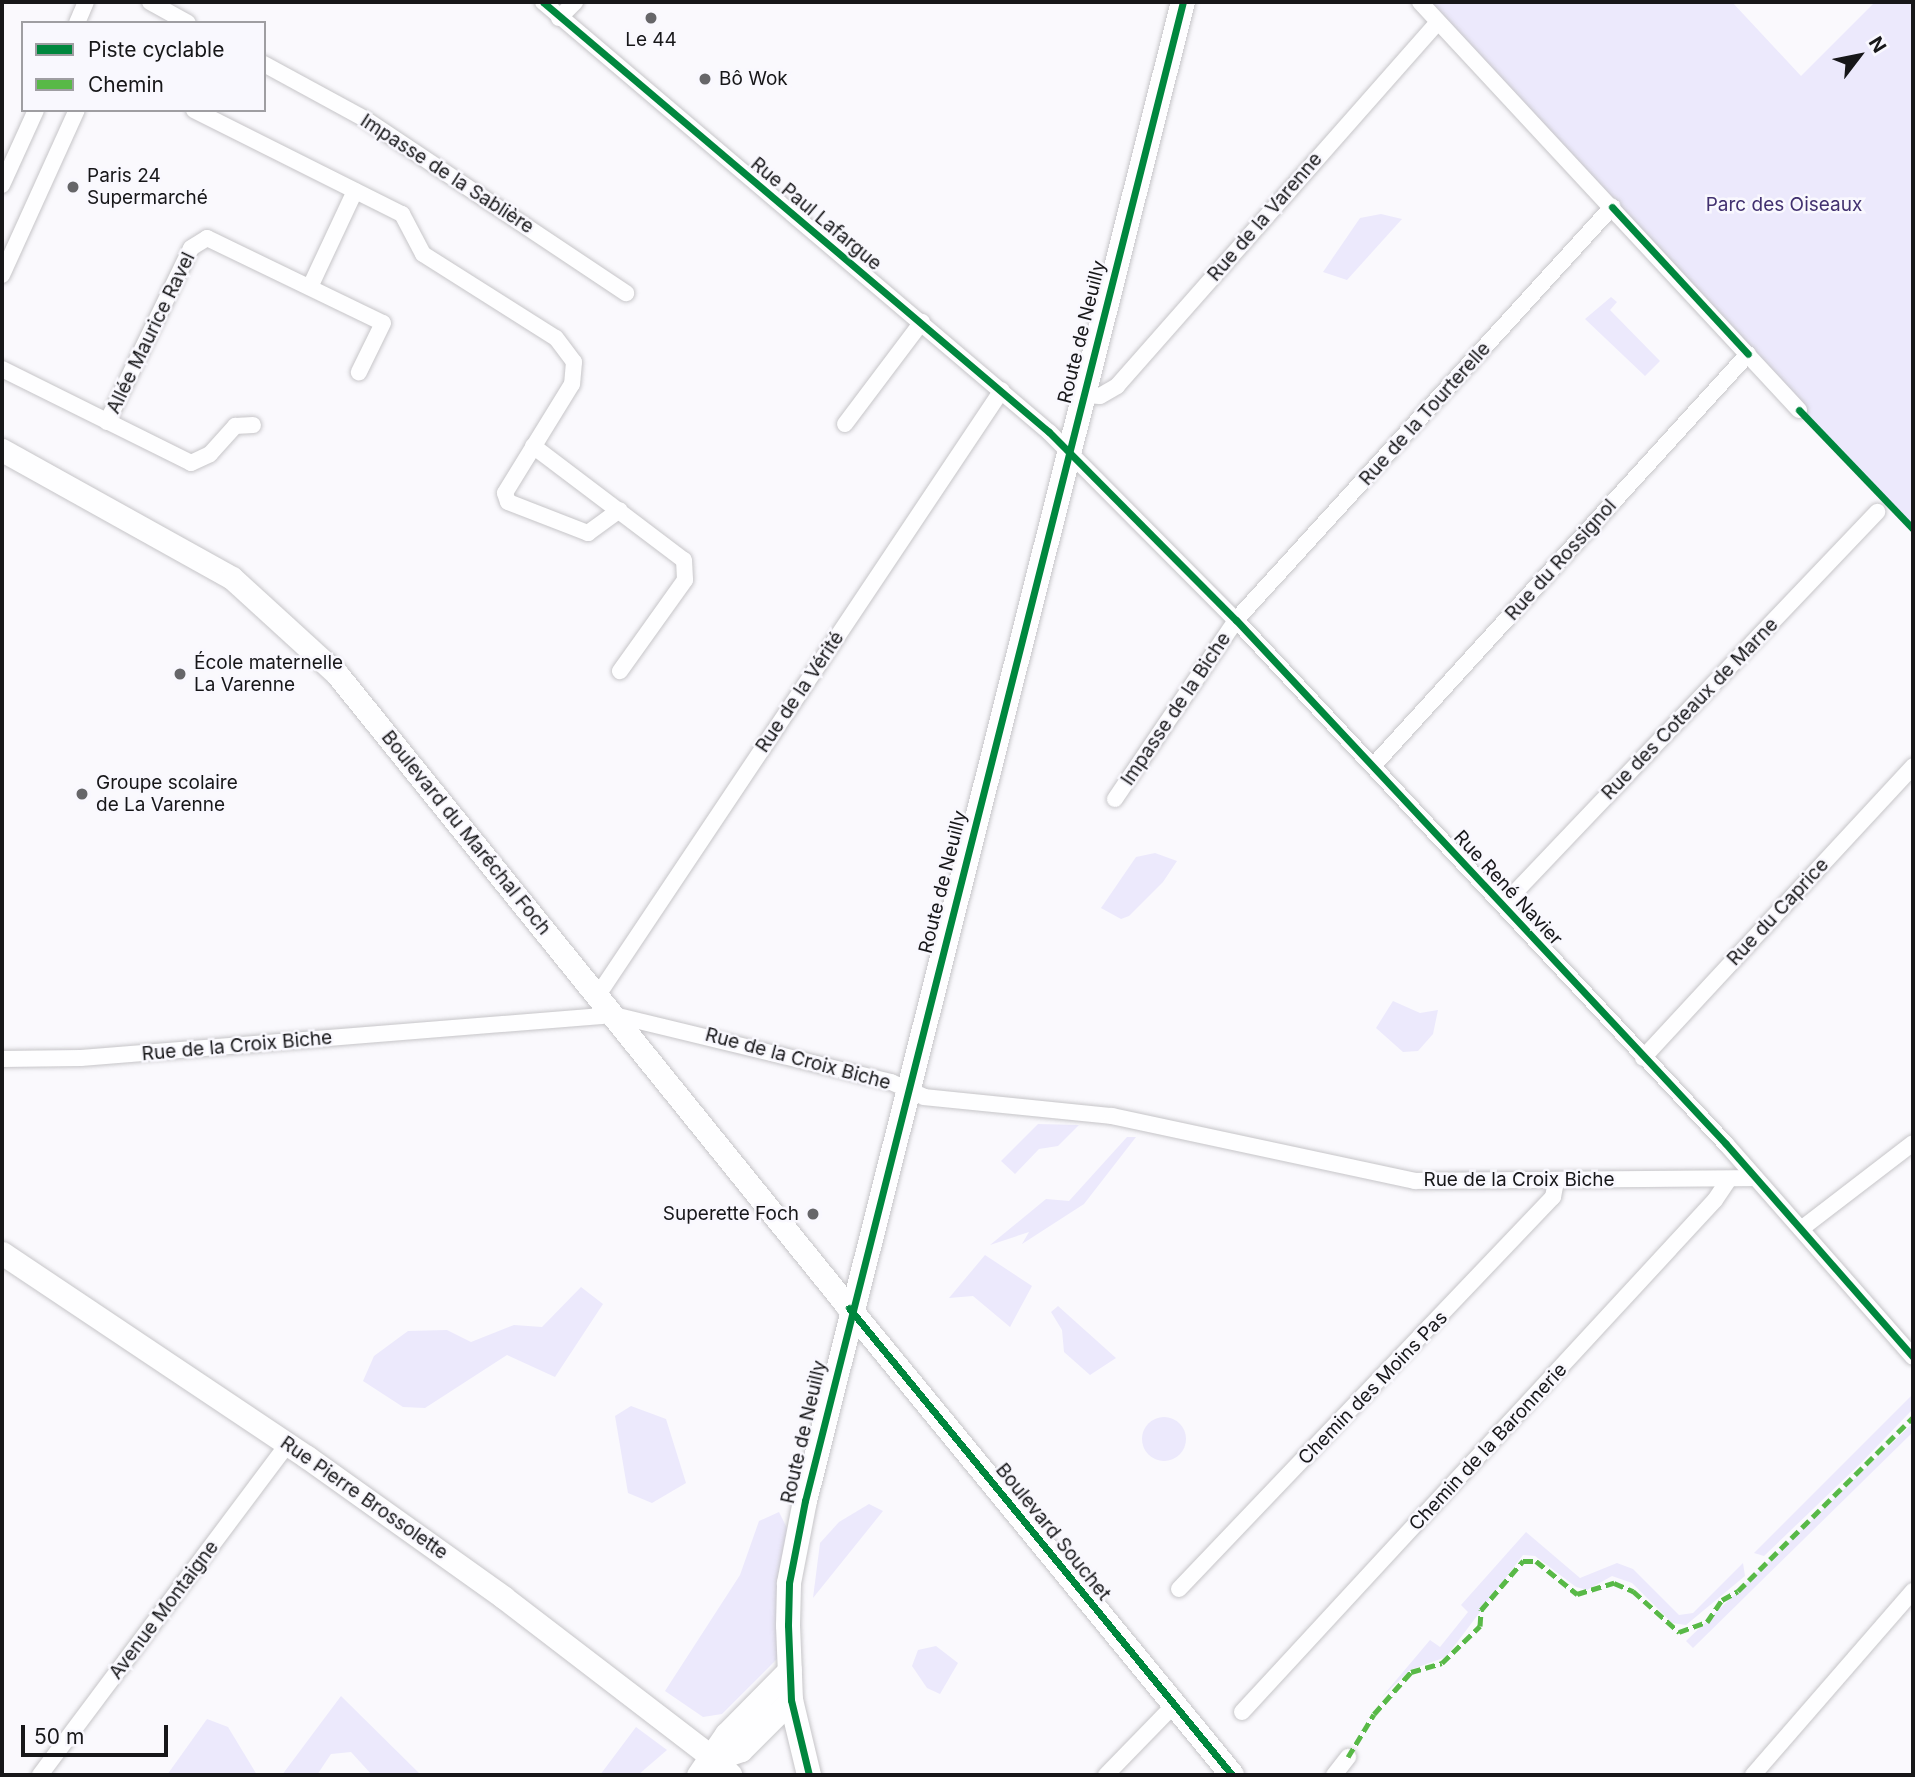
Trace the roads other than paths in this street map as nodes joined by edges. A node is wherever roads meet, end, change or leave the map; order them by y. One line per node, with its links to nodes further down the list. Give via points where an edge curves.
1 (86, 2): 8 (street)
2 (150, 2): 9 (street)
3 (543, 2): 7 (street, Rue Paul Lafargue)
4 (575, 2): 7 (street)
5 (1183, 2): 26 (main road, Route de Neuilly)
6 (1420, 2): 10 (street)
7 (559, 18): 21 (street, Rue Paul Lafargue)
8 (78, 21)
9 (184, 21)
10 (1438, 22): 17 (street); 26 (street, Rue de la Varenne, via 1117,386 1100,396)
11 (266, 65): 20 (street, Impasse de la Sablière, via 365,119)
12 (35, 112): 15 (street)
13 (77, 112): 18 (street)
14 (198, 112): 16 (street)
15 (2, 185)
16 (355, 191): 19 (street); 31 (street, via 402,214 423,254 556,338 575,362 572,383)
17 (1612, 207): 22 (street); 36 (street, Rue de la Tourterelle)
18 (2, 275)
19 (310, 287): 24 (street, Allée Maurice Ravel, via 383,323); 28 (street, Allée Maurice Ravel, via 207,239 191,248)
20 (625, 293)
21 (922, 322): 25 (street, Rue Paul Lafargue); 29 (street)
22 (1748, 354): 27 (street); 38 (street, Rue du Rossignol)
23 (2, 369): 28 (street, Allée Maurice Ravel)
24 (359, 372)
25 (1002, 390): 33 (street, Rue Paul Lafargue); 42 (street, Rue de la Vérité)
26 (1083, 395): 33 (main road, Route de Neuilly)
27 (1798, 410)
28 (107, 422): 30 (street, Allée Maurice Ravel, via 191,463 210,454 235,426)
29 (845, 424)
30 (253, 425)
31 (533, 446): 34 (street); 34 (street, via 505,493 509,502 588,533)
32 (2, 450): 42 (main road, Boulevard du Maréchal Foch, via 232,578 297,635 337,674)
33 (1067, 452): 36 (street, Rue René Navier); 46 (main road, Route de Neuilly)
34 (620, 510): 37 (street, via 673,549 686,571)
35 (1877, 512): 41 (street, Rue des Coteaux de Marne)
36 (1237, 620): 38 (street, Rue René Navier); 40 (street, Impasse de la Biche)
37 (620, 671)
38 (1373, 766): 41 (street, Rue René Navier)
39 (1913, 766): 44 (street, Rue du Caprice)
40 (1115, 799)
41 (1503, 905): 44 (street, Rue René Navier)
42 (598, 995): 43 (main road, Boulevard du Maréchal Foch)
43 (614, 1015): 45 (street, Rue de la Croix Biche, via 81,1058); 46 (street, Rue de la Croix Biche); 53 (main road, Boulevard du Maréchal Foch)
44 (1643, 1058): 48 (street, Rue René Navier)
45 (2, 1059)
46 (907, 1087): 50 (street, Rue de la Croix Biche, via 924,1097 1112,1116 1415,1181); 53 (main road, Route de Neuilly)
47 (1913, 1143): 51 (street)
48 (1755, 1178): 49 (street, Rue de la Croix Biche); 51 (street, Rue René Navier)
49 (1729, 1179): 50 (street, Rue de la Croix Biche); 61 (street, Chemin de la Baronnerie, via 1715,1200)
50 (1556, 1181): 56 (street, Chemin des Moins Pas, via 1553,1197)
51 (1801, 1229): 54 (street, Rue René Navier)
52 (2, 1254): 55 (main road, Rue Pierre Brossolette)
53 (849, 1308): 58 (main road, Route de Neuilly, via 789,1583); 60 (main road, Boulevard Souchet)
54 (1913, 1357)
55 (288, 1444): 63 (main road, Rue Pierre Brossolette, via 503,1597); 64 (street, Avenue Montaigne)
56 (1179, 1589)
57 (1913, 1591): 69 (street)
58 (790, 1669): 59 (main road, Route de Neuilly); 63 (main road, via 726,1734)
59 (791, 1700): 63 (main road); 65 (main road, Route de Neuilly)
60 (1174, 1704): 66 (street); 67 (main road, Boulevard Souchet)
61 (1242, 1712)
62 (1348, 1758): 68 (street)
63 (714, 1770)
64 (40, 1775)
65 (809, 1775)
66 (1106, 1775)
67 (1232, 1775)
68 (1334, 1775)
69 (1753, 1775)

